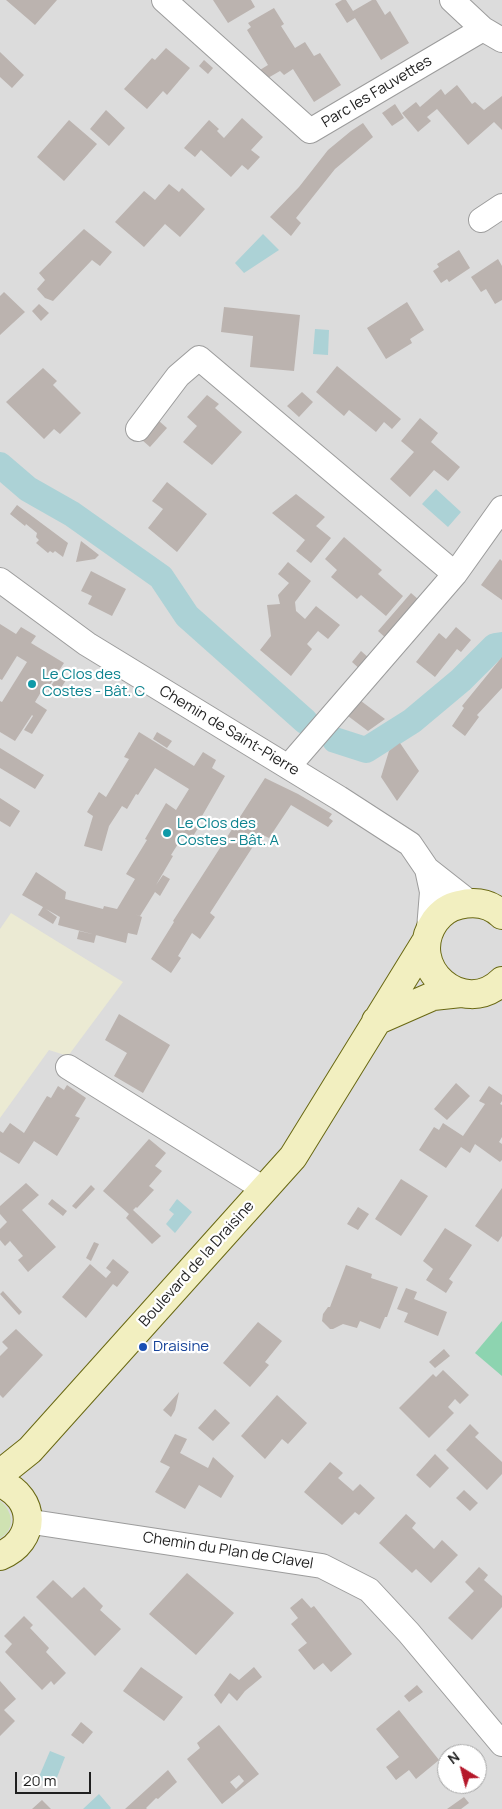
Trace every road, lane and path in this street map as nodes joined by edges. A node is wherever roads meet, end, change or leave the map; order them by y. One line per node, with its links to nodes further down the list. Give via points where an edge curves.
1 (164, 0): 3 (street, Parc les Fauvettes, via 310,131)
2 (452, 0): 3 (street)
3 (493, 34)
4 (502, 206): 5 (street)
5 (481, 220)
6 (138, 429): 8 (street, via 178,376 199,358)
7 (502, 508): 8 (street)
8 (455, 574): 10 (street)
9 (0, 580): 10 (street, Chemin de Saint-Pierre, via 87,644)
10 (288, 767): 11 (street, Chemin de Saint-Pierre, via 410,844)
11 (427, 869): 12 (street, Chemin de Saint-Pierre); 14 (street, Chemin de Saint-Pierre, via 432,892)
12 (469, 902): 13 (street, via 489,906); 14 (street, Boulevard de la Draisine, via 452,906 439,915)
13 (502, 915)
14 (427, 936): 16 (street, via 427,960 434,975); 17 (street, Boulevard de la Draisine)
15 (497, 987): 16 (street, via 475,994)
16 (461, 993): 17 (street, via 433,996)
17 (376, 1022): 19 (street, Boulevard de la Draisine, via 293,1157)
18 (68, 1067): 19 (street, Boulevard de la Draisine)
19 (264, 1189): 20 (street, Boulevard de la Draisine)
20 (30, 1450): 21 (street, Boulevard de la Draisine); 22 (street, Boulevard de la Draisine)
21 (0, 1474)
22 (16, 1501): 23 (street, Boulevard de la Draisine, via 25,1534 10,1552); 24 (street, Chemin du Plan de Clavel, via 39,1522 322,1566 369,1590)
23 (0, 1556)
24 (502, 1744)

